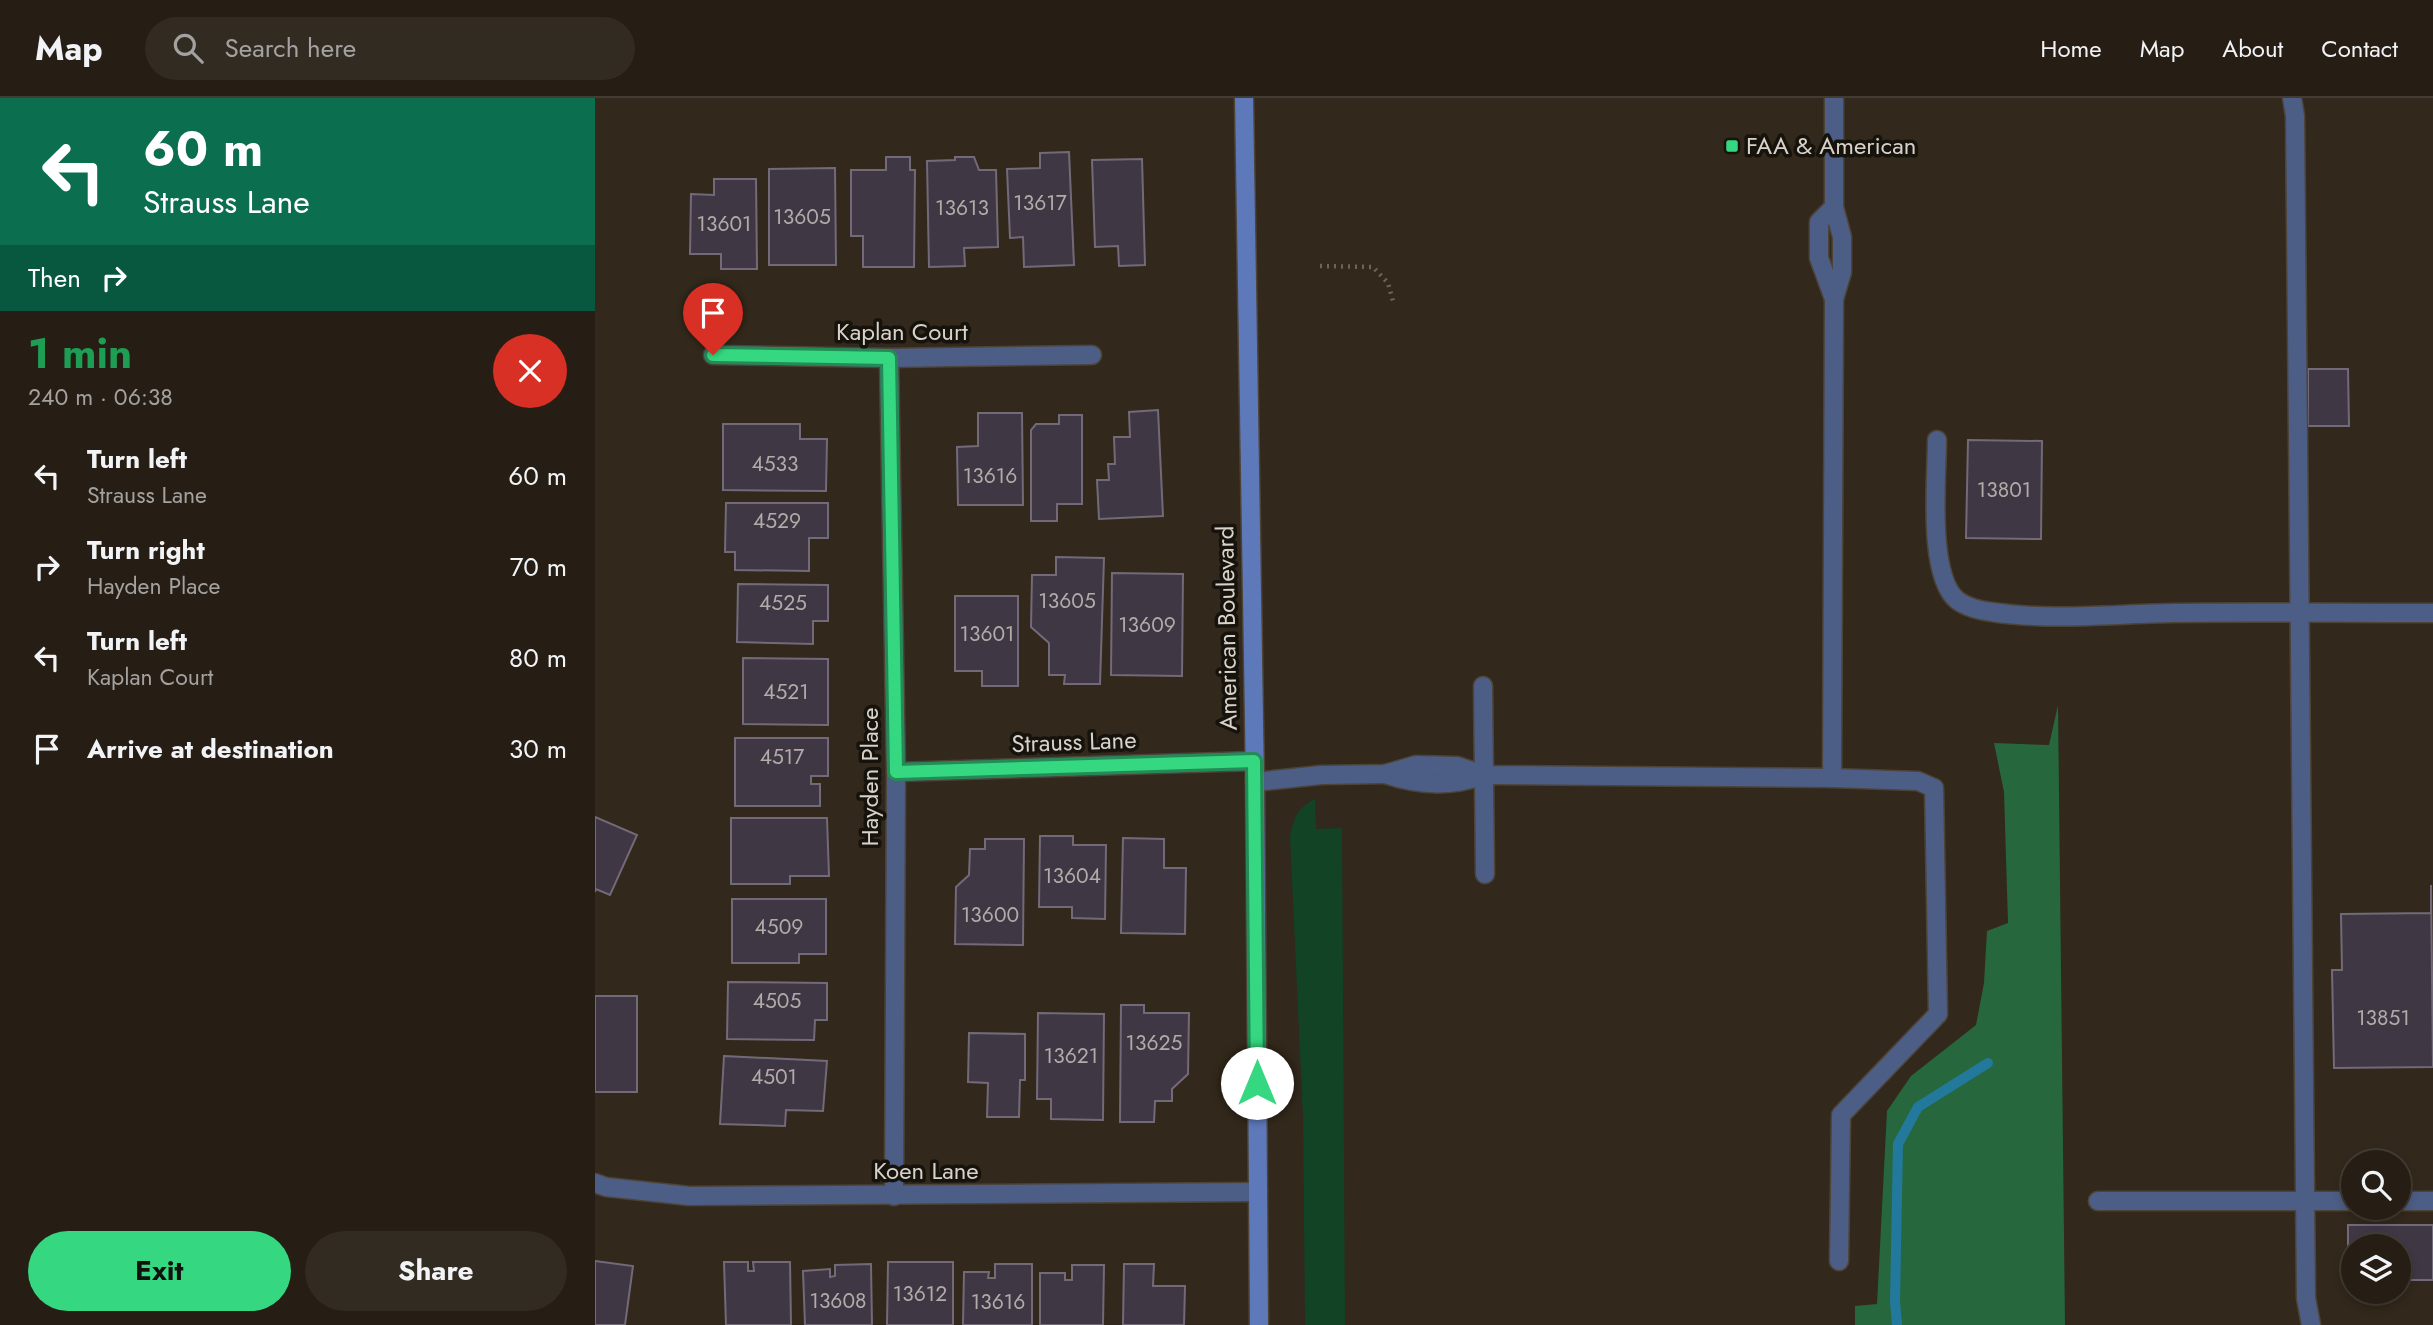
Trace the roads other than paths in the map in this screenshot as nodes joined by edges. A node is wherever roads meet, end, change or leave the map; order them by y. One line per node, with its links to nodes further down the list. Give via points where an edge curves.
1 (1244, 98): 11 (street, American Boulevard)
2 (1834, 98): 14 (street, via 1834,207 1842,237 1842,272 1834,299)
3 (2292, 98): 8 (street)
4 (713, 355): 6 (street, Kaplan Court)
5 (1092, 355): 6 (street, Kaplan Court)
6 (889, 358): 12 (street, Hayden Place)
7 (1937, 439): 8 (street, via 1941,570 1957,599 1970,606 1991,612 2058,616)
8 (2301, 613): 9 (street); 20 (street)
9 (2433, 613)
10 (1483, 686): 13 (street)
11 (1254, 761): 12 (street, Strauss Lane); 15 (street, American Boulevard)
12 (896, 772): 19 (street, Hayden Place)
13 (1484, 775): 14 (street); 15 (street, via 1463,783 1408,782 1385,774); 16 (street)
14 (1832, 778): 25 (street, via 1918,781 1934,788 1937,870 1938,1014 1841,1115)
15 (1255, 782): 18 (street, American Boulevard)
16 (1485, 874)
17 (595, 1183): 19 (street, Koen Lane, via 688,1196)
18 (1258, 1192): 19 (street, Koen Lane); 26 (street, American Boulevard)
19 (894, 1196)
20 (2306, 1200): 21 (street); 22 (street); 27 (street, via 2306,1298)
21 (2098, 1201)
22 (2341, 1201)
23 (2411, 1201): 24 (street)
24 (2433, 1201)
25 (1839, 1261)
26 (1259, 1325)
27 (2311, 1325)

